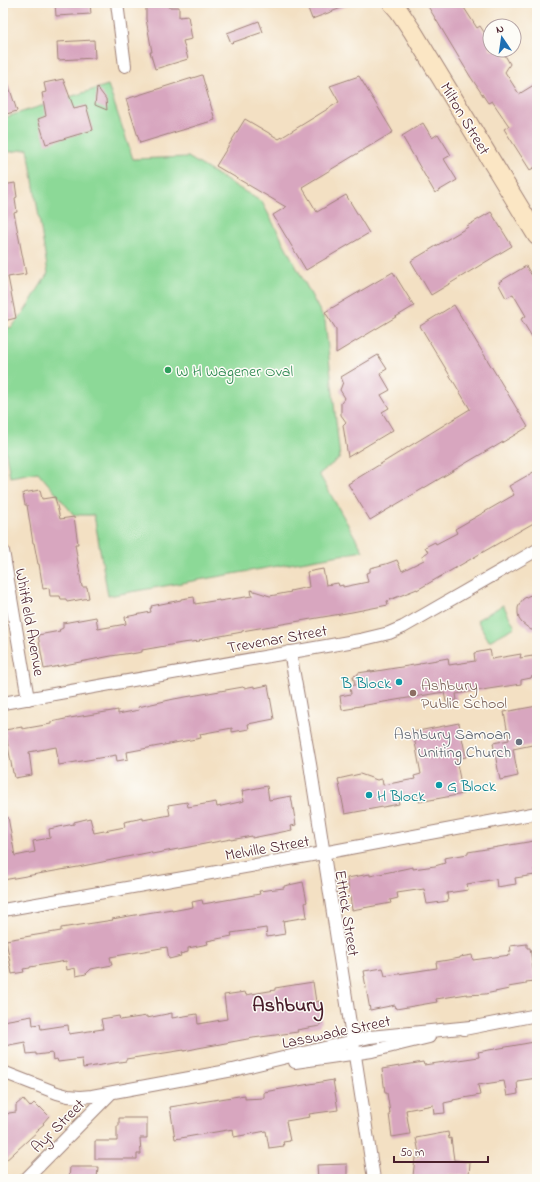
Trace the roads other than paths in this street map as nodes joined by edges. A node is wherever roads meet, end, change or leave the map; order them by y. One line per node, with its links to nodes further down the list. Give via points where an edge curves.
1 (117, 3): 3 (street)
2 (392, 3): 4 (main road, Milton Street, via 413,32)
3 (125, 66)
4 (537, 236)
5 (537, 550): 7 (street, Trevenar Street, via 389,633)
6 (3, 551): 8 (street, Whitfield Avenue)
7 (290, 652): 8 (street, Trevenar Street); 11 (street, Ettrick Street)
8 (28, 699): 9 (street, Trevenar Street)
9 (3, 704)
10 (537, 813): 11 (street, Melville Street)
11 (323, 853): 12 (street, Melville Street); 15 (street, Ettrick Street)
12 (3, 910)
13 (537, 1015): 14 (street, Lasswade Street)
14 (471, 1027): 15 (street, Lasswade Street); 16 (street, Lasswade Street)
15 (353, 1041): 16 (street, Ettrick Street); 17 (street, Lasswade Street)
16 (355, 1054): 17 (street, Lasswade Street); 21 (street, Ettrick Street)
17 (233, 1070): 19 (street, Lasswade Street)
18 (3, 1072): 19 (street, Lasswade Street, via 68,1096)
19 (110, 1094): 20 (street, Ayr Street)
20 (26, 1179)
21 (374, 1179)

